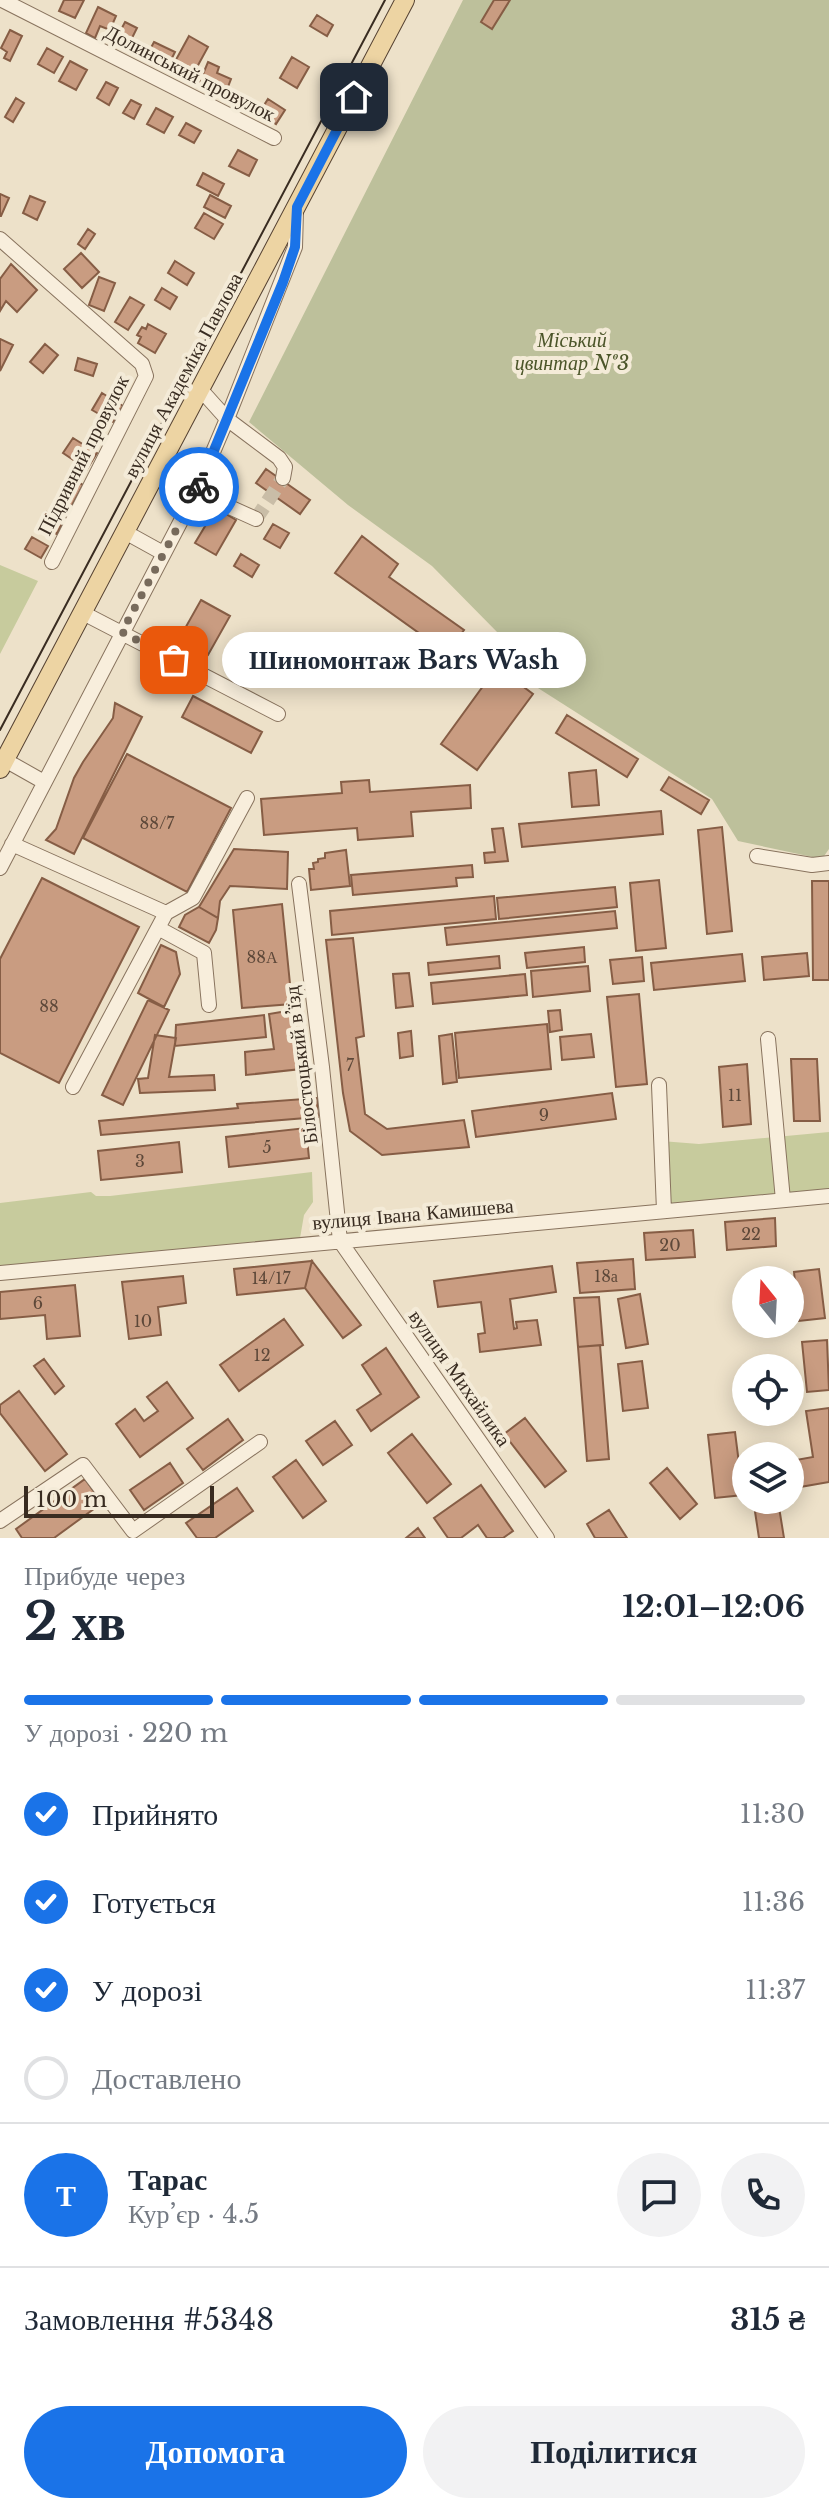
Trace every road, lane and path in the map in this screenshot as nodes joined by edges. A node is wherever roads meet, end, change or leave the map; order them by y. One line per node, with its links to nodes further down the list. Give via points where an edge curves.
1 (2, 0): 3 (street, Долинський провулок)
2 (405, 0): 4 (main road, вулиця Академіка Павлова)
3 (274, 138)
4 (297, 207): 6 (main road, вулиця Академіка Павлова); 7 (street, via 295,247)
5 (0, 239): 14 (street, Підривний провулок, via 146,369)
6 (201, 390): 7 (street); 8 (main road, вулиця Академіка Павлова)
7 (227, 419): 9 (street, via 279,458 285,467); 10 (street)
8 (157, 471): 10 (street); 12 (main road, вулиця Академіка Павлова)
9 (283, 478)
10 (196, 492): 11 (street); 13 (street)
11 (256, 519)
12 (125, 532): 13 (street); 15 (main road, вулиця Академіка Павлова)
13 (163, 553): 16 (street)
14 (52, 562)
15 (83, 613): 16 (street); 18 (main road, вулиця Академіка Павлова)
16 (122, 632): 17 (street); 19 (street)
17 (278, 714)
18 (2, 765): 19 (street)
19 (44, 782): 21 (street)
20 (247, 798): 26 (street, via 193,898)
21 (12, 844): 24 (street); 26 (street)
22 (757, 856): 23 (street)
23 (829, 863)
24 (0, 868)
25 (299, 884): 35 (street, Білостоцький в’їзд)
26 (166, 913): 27 (street)
27 (158, 928): 28 (street, via 204,953); 31 (street)
28 (209, 1005)
29 (768, 1039): 33 (street)
30 (659, 1085): 34 (street)
31 (73, 1087)
32 (829, 1196): 33 (street, вулиця Івана Камишева)
33 (783, 1200): 34 (street, вулиця Івана Камишева)
34 (664, 1211): 35 (street, вулиця Івана Камишева)
35 (340, 1241): 36 (street, вулиця Івана Камишева); 39 (street, вулиця Михайлика)
36 (0, 1273)
37 (260, 1442): 38 (street, via 133,1531 83,1465)
38 (0, 1521)
39 (547, 1538)

